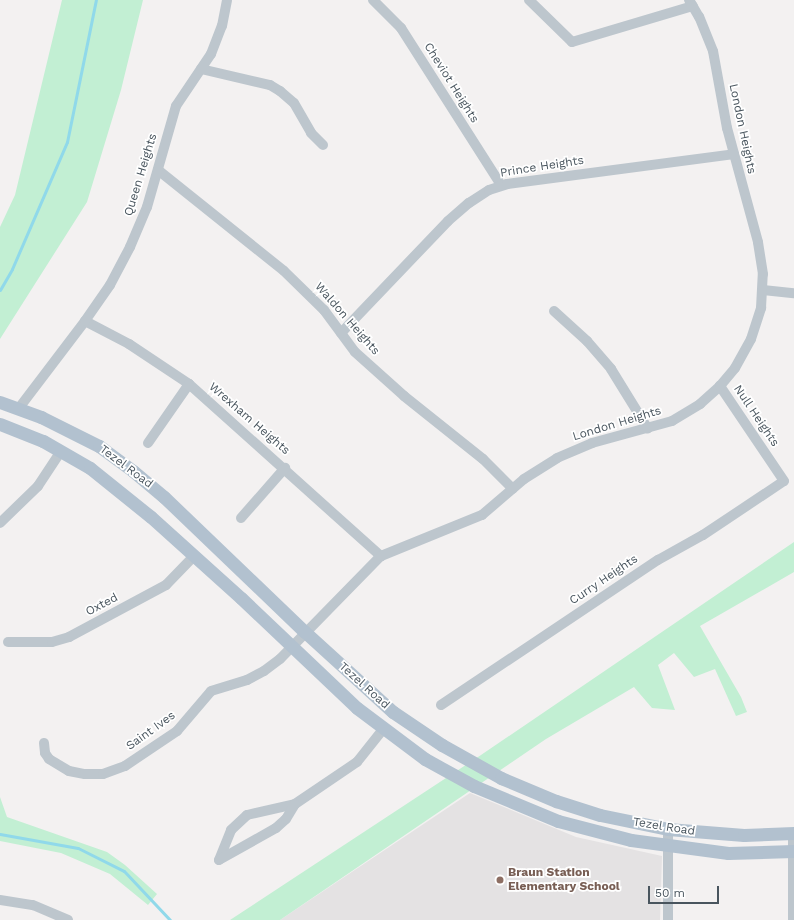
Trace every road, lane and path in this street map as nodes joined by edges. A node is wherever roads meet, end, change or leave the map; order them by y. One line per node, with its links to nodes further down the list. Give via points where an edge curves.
1 (227, 0): 5 (street, Queen Heights, via 217,40)
2 (373, 0): 9 (street, Cheviot Heights, via 401,28)
3 (529, 0): 4 (street, via 572,42)
4 (691, 3): 7 (street, London Heights, via 713,51)
5 (201, 69): 6 (street, via 270,85 280,91 294,103 310,134); 8 (street, Queen Heights, via 176,106)
6 (323, 145)
7 (734, 154): 9 (street, Prince Heights); 10 (street, London Heights, via 758,242)
8 (158, 170): 13 (street, Queen Heights, via 147,207 130,247 110,286); 14 (street, Waldon Heights, via 284,271 307,292)
9 (501, 185): 14 (street, Prince Heights, via 480,194 453,217)
10 (763, 290): 11 (street); 16 (street, London Heights, via 751,340 735,368)
11 (794, 293)
12 (554, 311): 20 (street, via 587,341 611,369)
13 (85, 322): 15 (street, Wrexham Heights, via 129,344); 18 (street, Queen Heights)
14 (341, 333): 25 (street, Waldon Heights, via 355,352 483,459)
15 (189, 384): 21 (street); 23 (street, Wrexham Heights)
16 (720, 386): 20 (street, London Heights, via 686,413); 24 (street, Null Heights)
17 (0, 402): 18 (main road, Tezel Road)
18 (19, 408): 30 (main road, Tezel Road, via 99,446 132,471 174,506)
19 (0, 424): 22 (main road, Tezel Road)
20 (648, 429): 25 (street, London Heights, via 574,450 540,468)
21 (148, 443)
22 (61, 451): 27 (street, via 38,486); 28 (main road, Tezel Road, via 90,468)
23 (285, 468): 26 (street); 29 (street, Wrexham Heights)
24 (784, 481): 33 (street, Curry Heights, via 703,535 658,560)
25 (513, 489): 29 (street, London Heights, via 482,515)
26 (240, 518)
27 (0, 523)
28 (194, 556): 31 (street, Oxted, via 166,585 70,638 52,642); 32 (main road, Tezel Road)
29 (381, 556): 30 (street, London Heights)
30 (304, 632): 32 (street, Saint Ives); 37 (main road, Tezel Road, via 394,712 442,745 501,778 556,801 600,815)
31 (8, 642)
32 (292, 646): 34 (main road, Tezel Road, via 357,708); 35 (street, Saint Ives, via 264,671 211,691 177,732 113,772 85,774 69,771 49,759 45,753)
33 (441, 705)
34 (384, 728): 36 (street, via 357,762); 39 (main road, Tezel Road, via 425,759 516,806 592,831)
35 (44, 743)
36 (295, 804): 36 (street, via 247,815 231,830 219,860 276,828 286,819)
37 (668, 829): 38 (main road, Tezel Road, via 730,834); 39 (street)
38 (793, 833): 40 (street)
39 (668, 846): 40 (main road, Tezel Road, via 728,853); 43 (street)
40 (793, 851): 44 (street)
41 (0, 900): 42 (street, via 33,905)
42 (68, 920)
43 (668, 920)
44 (793, 920)

